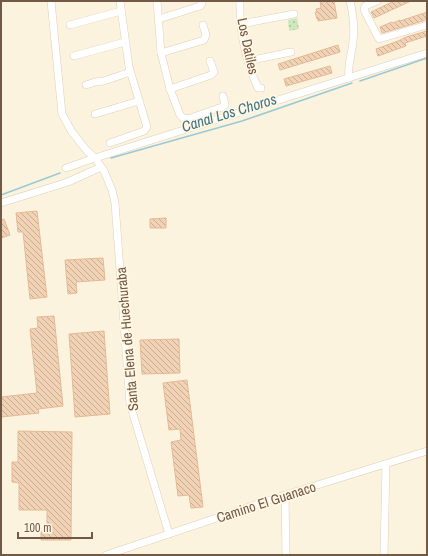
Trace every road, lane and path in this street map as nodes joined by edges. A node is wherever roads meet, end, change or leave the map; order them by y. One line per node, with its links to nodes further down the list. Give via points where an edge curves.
1 (52, 1): 30 (street, Santa Elena de Huechuraba, via 62,114 72,132)
2 (202, 1): 9 (street, via 200,6)
3 (240, 1): 10 (street, Los Datiles)
4 (350, 1): 22 (street, via 354,33)
5 (377, 1): 13 (street, via 365,6 364,9 379,39)
6 (156, 2): 9 (street)
7 (120, 4): 11 (street); 14 (street)
8 (294, 14): 10 (street)
9 (159, 19): 16 (street)
10 (241, 24): 20 (street, Los Datiles)
11 (70, 25)
12 (203, 25): 16 (street, via 206,35 204,40)
13 (427, 25)
14 (125, 42): 18 (street); 21 (street)
15 (291, 52): 20 (street)
16 (162, 53): 24 (street)
17 (427, 53): 22 (street)
18 (74, 56)
19 (210, 61): 24 (street, via 213,74)
20 (248, 61): 25 (street, Los Datiles, via 258,87)
21 (130, 72): 23 (street); 27 (street)
22 (349, 78): 30 (street)
23 (86, 84)
24 (170, 88): 26 (street, via 180,116 184,119 224,107)
25 (261, 88)
26 (223, 96)
27 (139, 101): 28 (street); 29 (street, via 147,130)
28 (95, 114)
29 (110, 143)
30 (95, 158): 31 (street, Santa Elena de Huechuraba); 32 (street)
31 (101, 167): 33 (street, via 68,182); 37 (street, Santa Elena de Huechuraba, via 112,190 117,218 131,410)
32 (66, 168)
33 (1, 203)
34 (427, 451): 35 (street, Camino El Guanaco)
35 (386, 464): 36 (street, Camino El Guanaco); 40 (street)
36 (285, 495): 37 (street, Camino El Guanaco); 39 (street)
37 (169, 534): 38 (street, Camino El Guanaco)
38 (106, 555)
39 (286, 555)
40 (384, 555)

